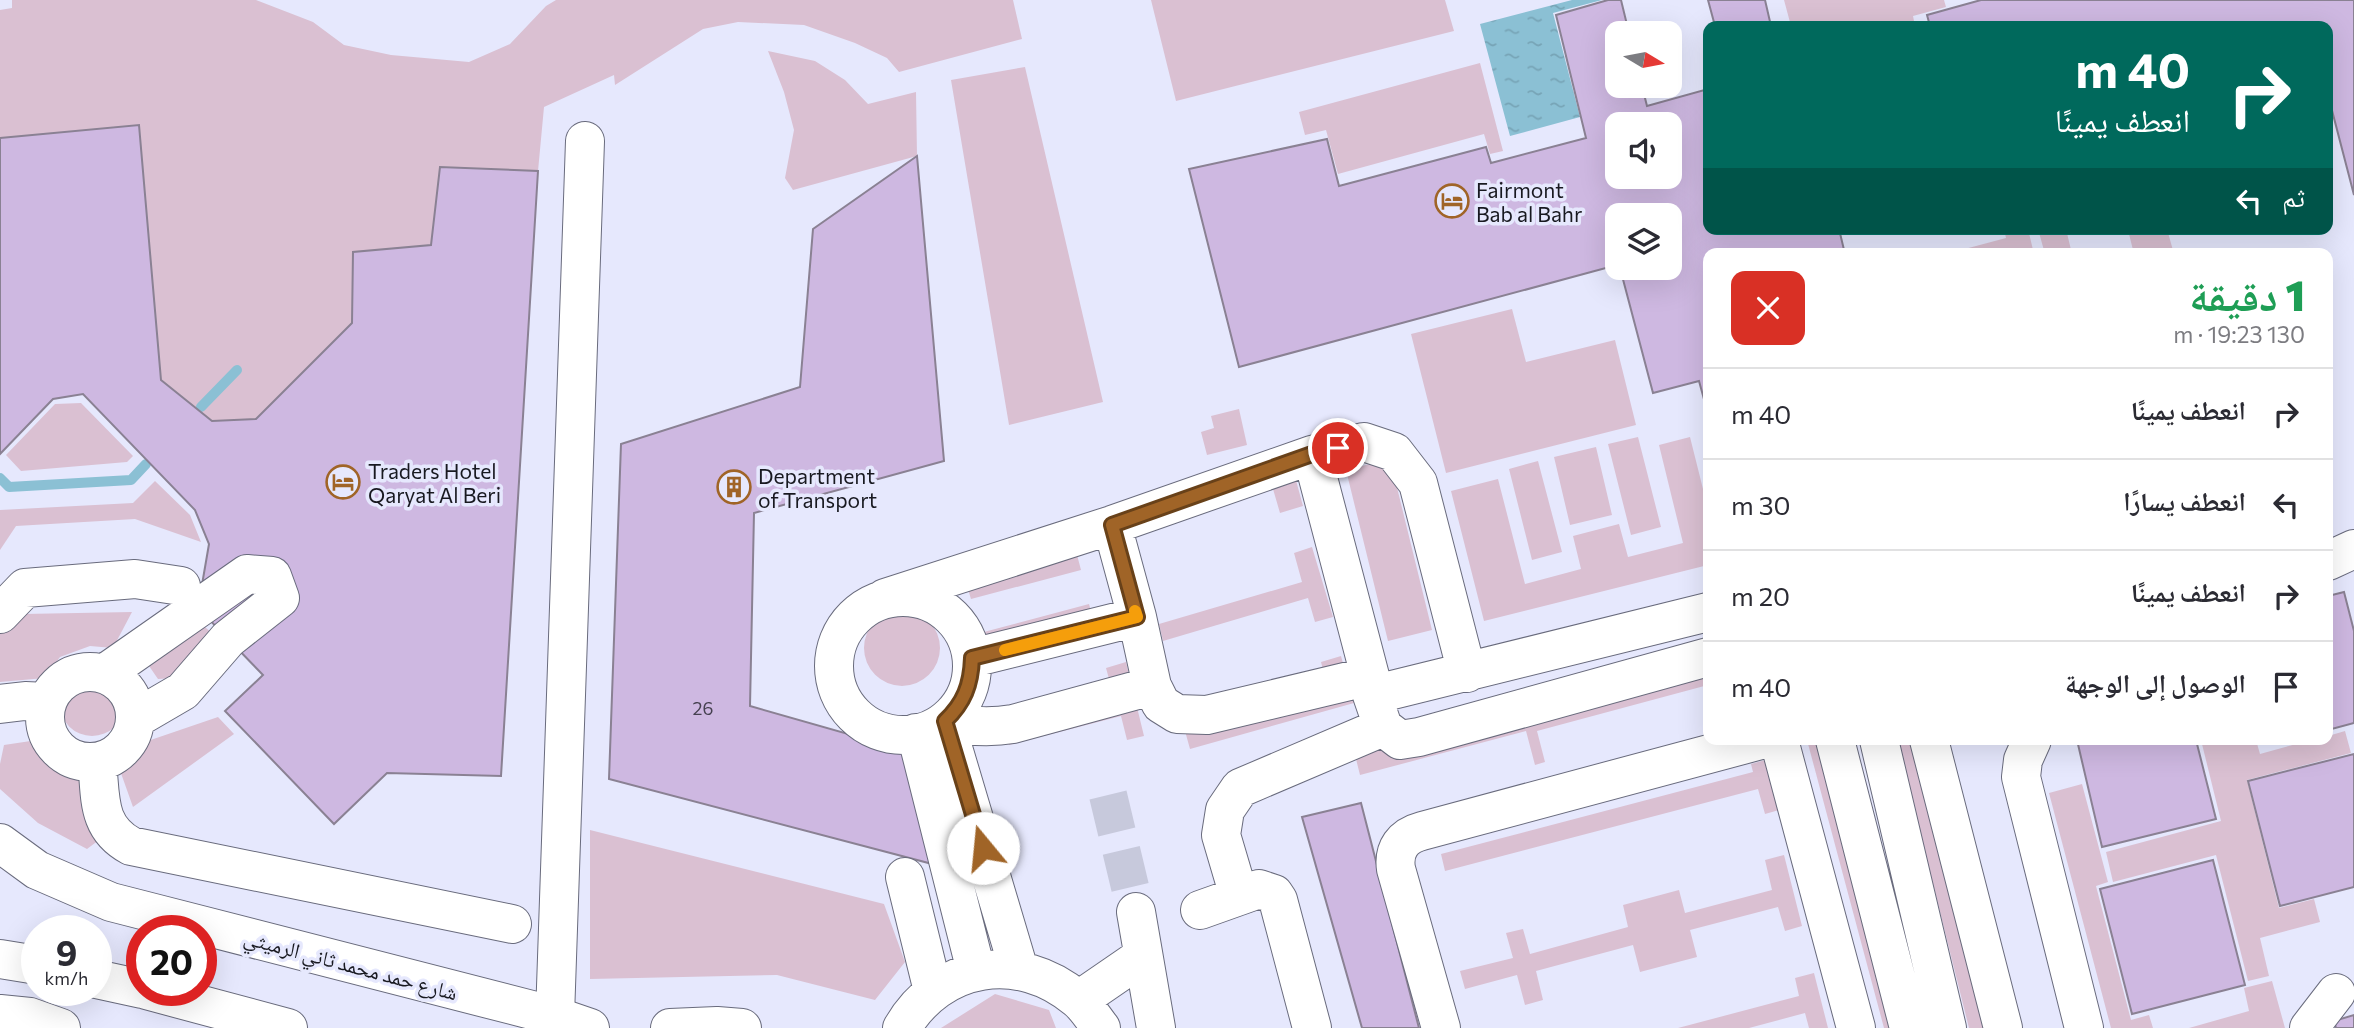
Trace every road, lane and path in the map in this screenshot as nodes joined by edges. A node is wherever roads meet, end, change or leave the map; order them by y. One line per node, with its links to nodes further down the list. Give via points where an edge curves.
1 (585, 141): 46 (main road)
2 (1312, 454): 3 (main road); 13 (main road, via 1364,442 1394,452 1419,483); 17 (main road)
3 (1112, 525): 7 (main road); 10 (main road)
4 (2354, 550): 5 (main road)
5 (2333, 559)
6 (181, 586): 9 (main road, via 135,579 25,588)
7 (885, 598): 11 (main road, via 908,596 932,602 951,615 965,635); 20 (main road, via 866,607 840,637 834,657 841,697 868,726 887,734 907,736)
8 (1703, 613): 13 (main road)
9 (0, 614)
10 (1137, 617): 11 (main road); 15 (main road)
11 (972, 658): 20 (main road, via 967,693 958,709)
12 (1703, 658): 17 (main road, via 1433,734)
13 (1467, 673): 17 (main road)
14 (104, 674): 18 (main road, via 76,673 64,680 54,690); 19 (main road, via 126,690); 19 (main road, via 247,574 272,576 280,598 228,639 183,691)
15 (1152, 686): 17 (main road, via 1161,704 1177,714); 20 (main road, via 1013,724)
16 (0, 704): 18 (main road, via 24,701)
17 (1381, 709): 31 (main road, via 1240,788 1225,810 1221,835)
18 (46, 713): 21 (main road); 28 (main road, via 47,733 55,746 81,762)
19 (135, 719): 28 (main road, via 123,748)
20 (930, 727): 38 (main road); 39 (main road)
21 (0, 731)
22 (1742, 745): 54 (main road, via 1406,838 1396,852 1396,869)
23 (1780, 745): 55 (main road)
24 (1836, 745): 56 (main road)
25 (1880, 745): 57 (main road)
26 (1930, 745): 58 (main road)
27 (2030, 745): 45 (main road, via 2021,777)
28 (97, 762): 34 (main road, via 105,820 111,831 131,846)
29 (0, 843): 46 (main road, شارع حمد محمد ثاني الرميثي, via 37,870 111,902)
30 (905, 877): 40 (main road)
31 (1239, 896): 32 (main road); 53 (main road, via 1259,889 1278,900)
32 (1199, 910)
33 (1136, 912): 35 (main road)
34 (512, 924)
35 (1143, 956): 44 (main road); 52 (main road)
36 (0, 960): 37 (main road)
37 (21, 963)
38 (1019, 970): 39 (main road); 44 (main road, via 1052,981)
39 (976, 971): 40 (main road)
40 (933, 991): 51 (main road)
41 (2336, 993): 60 (main road)
42 (205, 1006): 48 (main road)
43 (0, 1014): 47 (main road, via 30,1017)
44 (1090, 1014)
45 (2080, 1014): 59 (main road)
46 (572, 1022)
47 (61, 1028)
48 (288, 1028)
49 (670, 1028): 50 (main road)
50 (742, 1028)
51 (902, 1028)
52 (1156, 1028)
53 (1312, 1028)
54 (1441, 1028)
55 (1856, 1028)
56 (1909, 1028)
57 (1947, 1028)
58 (2003, 1028)
59 (2050, 1028)
60 (2309, 1028)

